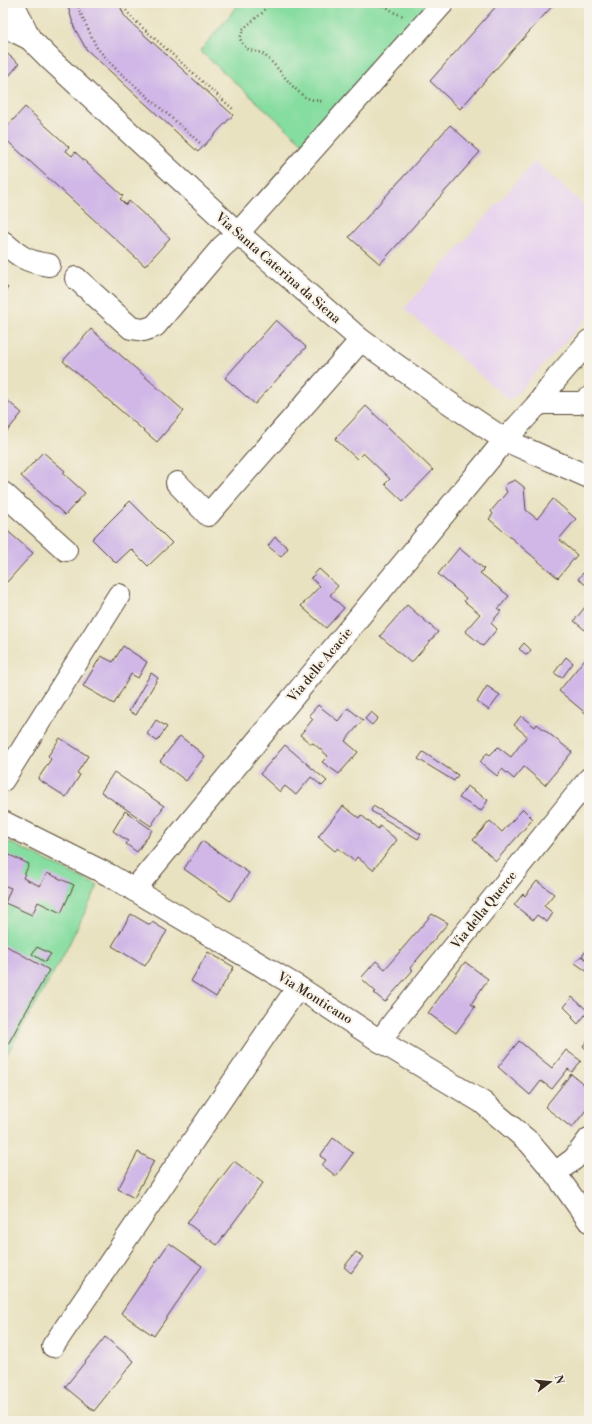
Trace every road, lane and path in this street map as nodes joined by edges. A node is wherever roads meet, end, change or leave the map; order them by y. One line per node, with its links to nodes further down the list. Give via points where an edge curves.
1 (14, 3): 7 (street, Via Santa Caterina da Siena)
2 (78, 3): 10 (path, via 97,48 115,68)
3 (123, 3): 8 (path, via 133,19)
4 (269, 3): 9 (path, via 243,30 240,39 244,47 262,54 307,98 330,103)
5 (443, 3): 9 (street)
6 (3, 22): 7 (street, via 10,29)
7 (30, 39): 11 (street, Via Santa Caterina da Siena)
8 (234, 110)
9 (344, 114): 11 (street)
10 (200, 143)
11 (238, 233): 14 (street, via 222,247 156,326 144,330 131,328); 15 (street, Via Santa Caterina da Siena)
12 (3, 242): 13 (street, via 18,256 34,263)
13 (49, 265)
14 (76, 278)
15 (361, 340): 19 (street, Via Santa Caterina da Siena); 21 (street, via 208,515)
16 (589, 341): 18 (street, Via delle Acacie, via 556,378)
17 (589, 398): 18 (street, via 578,403 543,403)
18 (536, 406): 19 (street, Via delle Acacie)
19 (505, 440): 20 (street, Via Santa Caterina da Siena); 28 (street, Via delle Acacie)
20 (589, 477)
21 (178, 483)
22 (3, 493): 23 (street)
23 (66, 550)
24 (119, 595): 26 (street)
25 (589, 779): 30 (street, Via della Querce)
26 (3, 780)
27 (3, 822): 28 (street, Via Monticano)
28 (134, 890): 29 (street, Via Monticano)
29 (298, 987): 30 (street, Via Monticano); 34 (street)
30 (380, 1041): 32 (street, Via Monticano, via 482,1102 529,1142)
31 (589, 1139): 32 (street, via 574,1159)
32 (555, 1173): 33 (street, Via Monticano)
33 (589, 1221)
34 (53, 1346)

